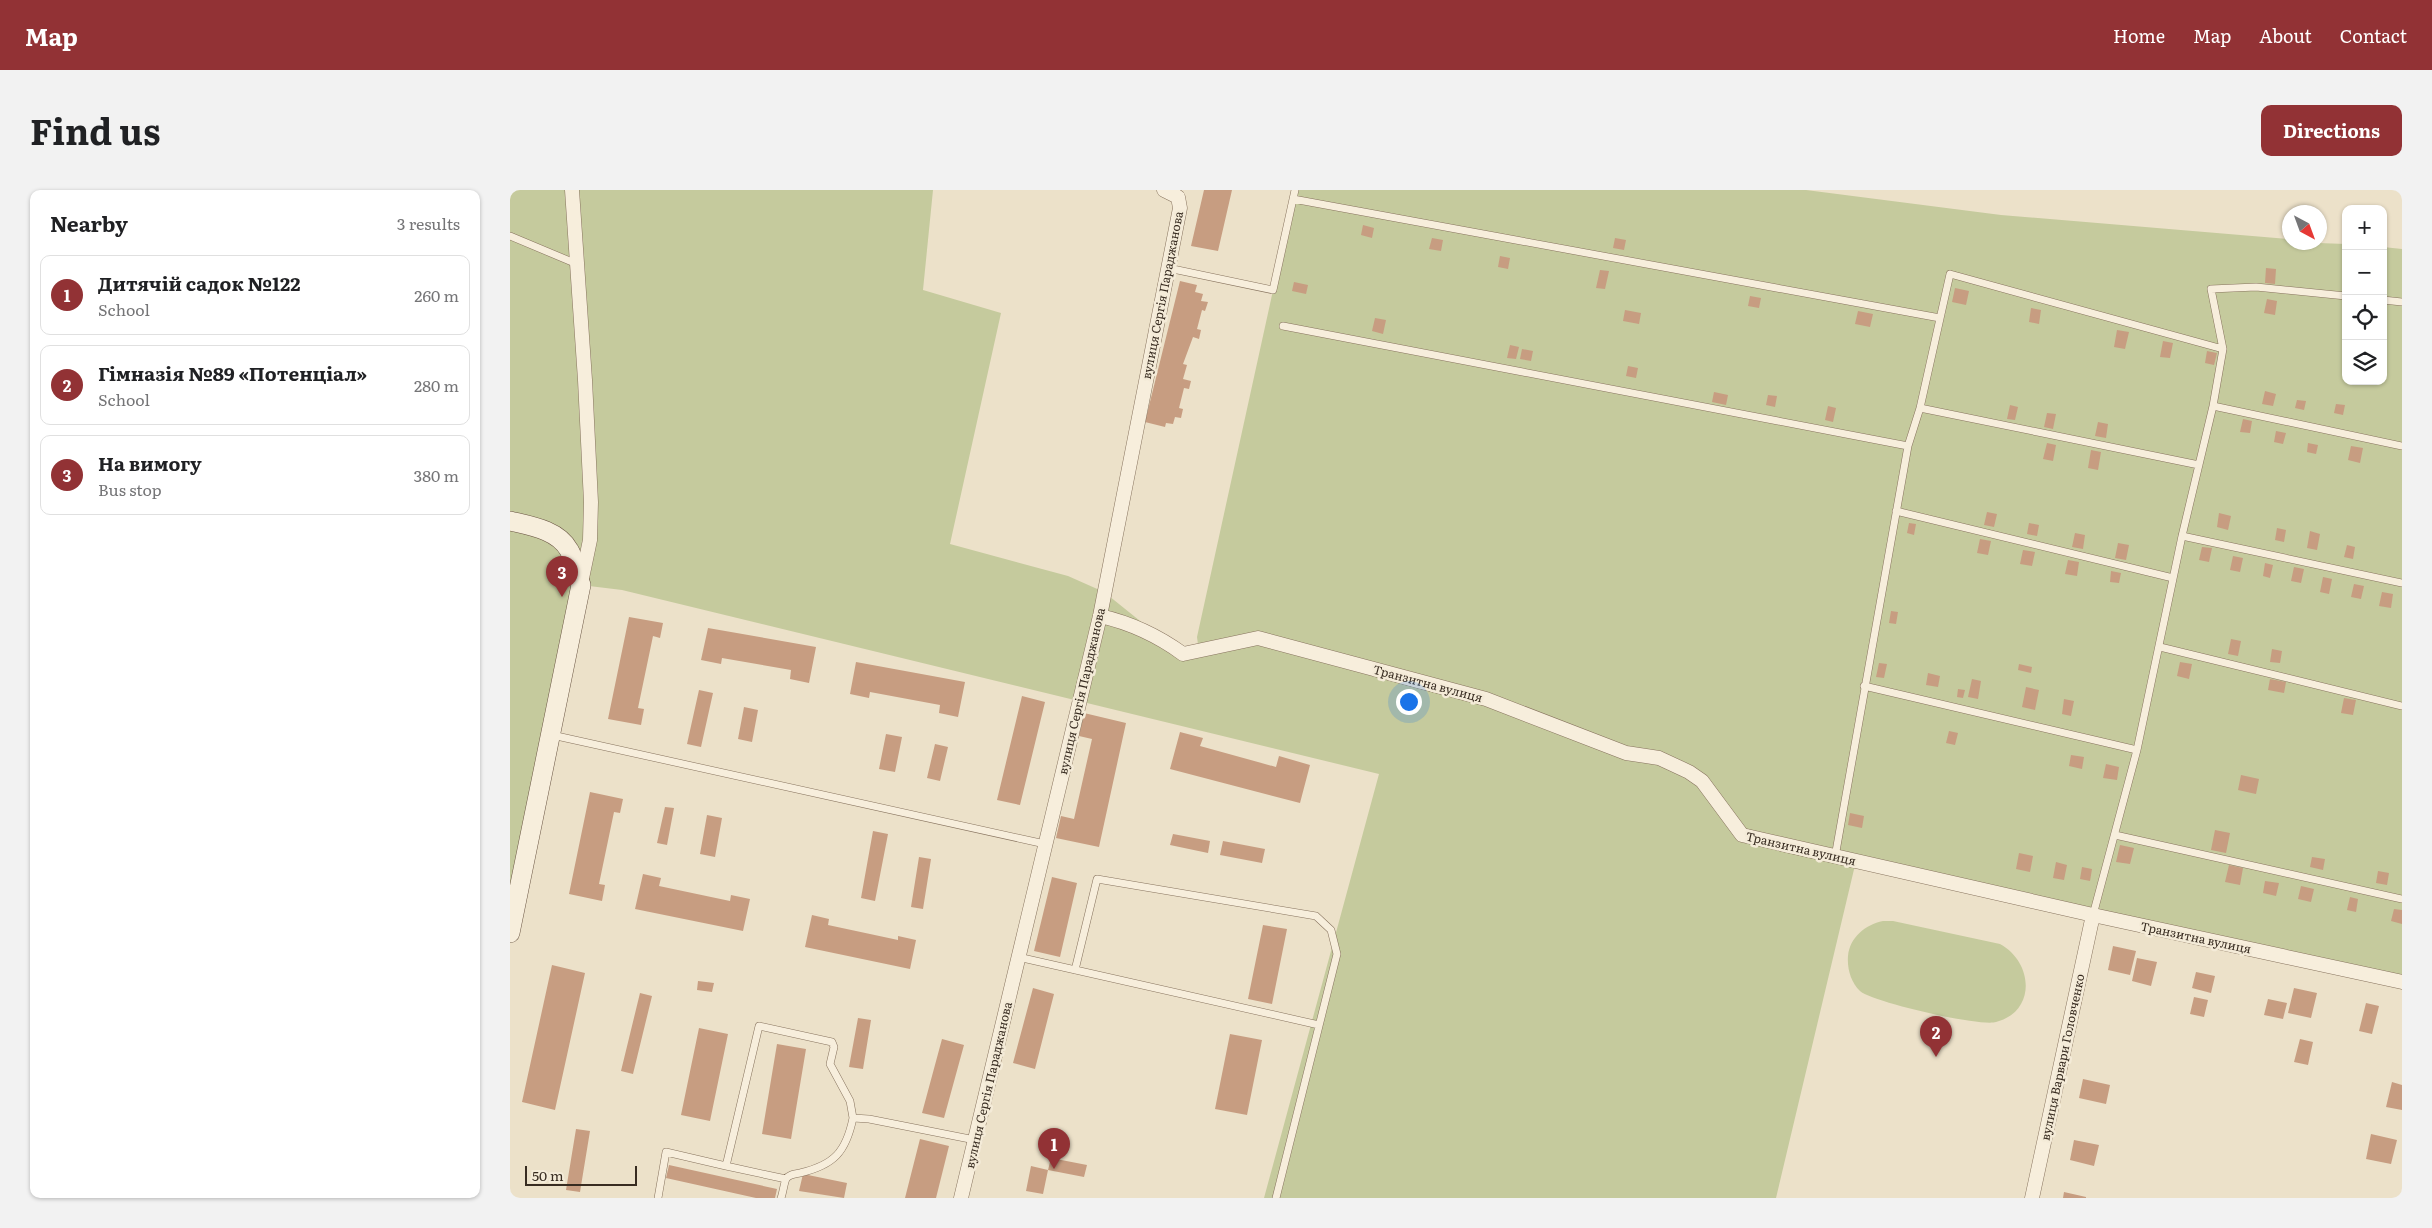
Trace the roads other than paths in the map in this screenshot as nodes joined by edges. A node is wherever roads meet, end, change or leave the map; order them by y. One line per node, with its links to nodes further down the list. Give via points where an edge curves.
1 (572, 190): 6 (street)
2 (1164, 190): 7 (street, вулиця Сергія Параджанова, via 1178,197 1180,208)
3 (1295, 190): 4 (lane)
4 (1293, 199): 7 (lane, via 1273,290); 11 (lane)
5 (510, 236): 6 (lane)
6 (577, 264): 24 (street, via 591,502 590,540)
7 (1168, 268): 25 (street, вулиця Сергія Параджанова)
8 (2342, 296): 13 (lane, via 2256,287 2211,289)
9 (2387, 300): 10 (lane)
10 (2402, 302)
11 (1940, 318): 13 (lane, via 1950,274); 15 (lane)
12 (1282, 326): 16 (lane)
13 (2223, 349): 14 (lane)
14 (2213, 406): 17 (lane); 18 (lane)
15 (1920, 408): 16 (lane); 18 (lane)
16 (1908, 446): 19 (lane)
17 (2402, 446)
18 (2199, 465): 21 (lane)
19 (1896, 510): 22 (lane); 27 (lane)
20 (510, 521): 24 (street, via 540,528 562,541 570,551)
21 (2182, 536): 22 (lane); 23 (lane)
22 (2173, 578): 26 (lane)
23 (2402, 583)
24 (581, 585): 29 (street)
25 (1100, 616): 32 (street, вулиця Сергія Параджанова); 33 (street, Транзитна вулиця, via 1129,623 1183,654 1258,638 1486,699 1626,752 1659,758 1689,772 1702,781 1742,835)
26 (2160, 647): 28 (lane); 30 (lane)
27 (1864, 686): 30 (lane); 33 (lane)
28 (2402, 706)
29 (550, 735): 32 (lane); 36 (street)
30 (2137, 750): 31 (lane)
31 (2115, 835): 34 (lane); 35 (lane)
32 (1045, 844): 37 (street, вулиця Сергія Параджанова)
33 (1835, 857): 35 (street, Транзитна вулиця)
34 (2402, 899)
35 (2093, 915): 39 (street, Транзитна вулиця); 49 (street, вулиця Варвари Головченко)
36 (510, 933)
37 (1018, 957): 38 (lane); 42 (street, вулиця Сергія Параджанова)
38 (1075, 970): 40 (lane); 40 (lane, via 1097,880 1316,916 1331,930 1337,954)
39 (2402, 982)
40 (1320, 1025): 48 (lane)
41 (853, 1118): 42 (lane); 43 (lane, via 850,1101 830,1064 832,1042 759,1026); 44 (lane, via 849,1136 838,1155 824,1167 791,1174)
42 (975, 1140): 47 (street, вулиця Сергія Параджанова)
43 (726, 1166): 44 (lane); 45 (lane, via 666,1152)
44 (786, 1179): 46 (lane)
45 (658, 1198)
46 (781, 1198)
47 (961, 1198)
48 (1276, 1198)
49 (2032, 1198)

